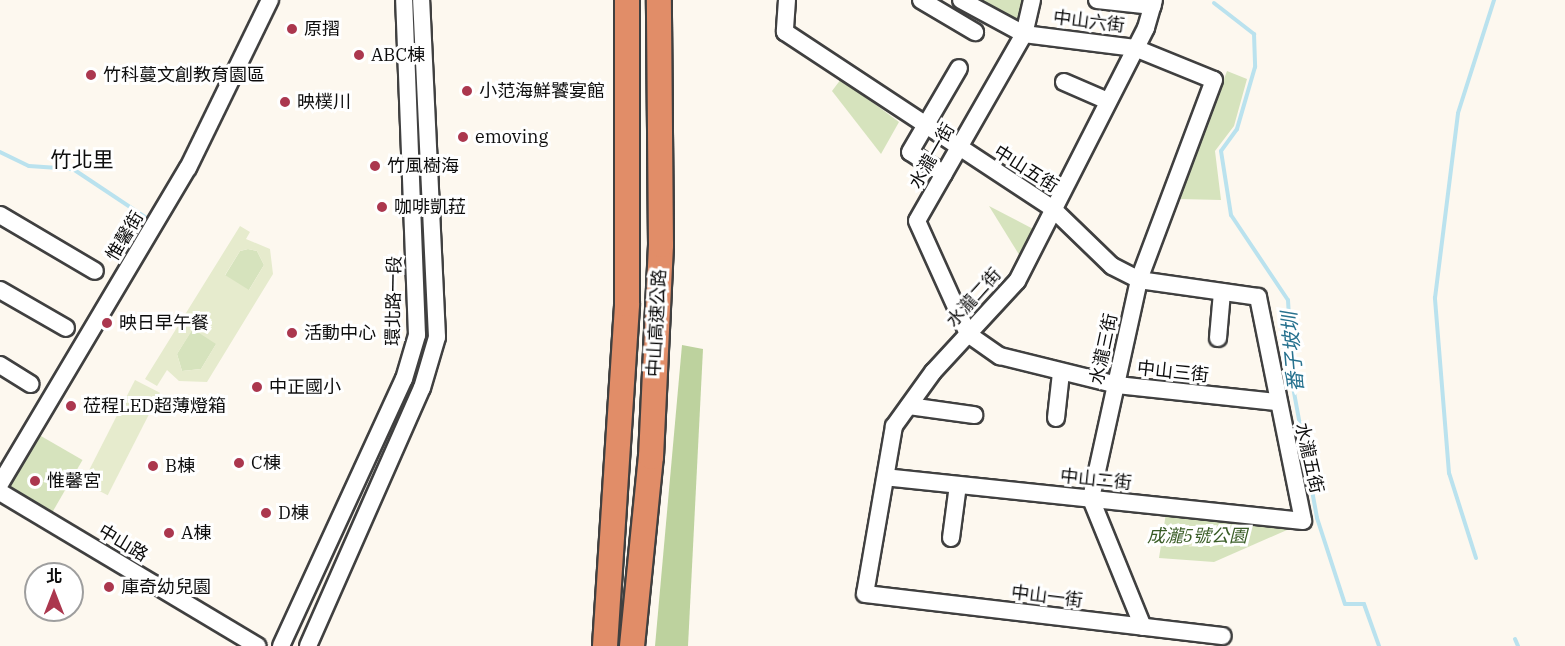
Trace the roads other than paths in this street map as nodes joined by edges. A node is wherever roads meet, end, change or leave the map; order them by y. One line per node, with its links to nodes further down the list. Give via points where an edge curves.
1 (270, 0): 42 (street, 惟馨街, via 188,168)
2 (404, 0): 52 (street, 環北路一段, via 416,300 413,356)
3 (421, 0): 53 (street, via 437,337 422,388)
4 (627, 0): 54 (highway, 中山高速公路, via 627,304)
5 (659, 0): 55 (highway, 中山高速公路, via 661,245 651,457)
6 (787, 0): 20 (street, 中山五街, via 785,32)
7 (921, 0): 13 (street)
8 (961, 0): 14 (street, 中山六街)
9 (1032, 0): 14 (street, 水瀧一街)
10 (1097, 0): 11 (street)
11 (1126, 2): 12 (street)
12 (1153, 3): 15 (street, 水瀧二街)
13 (975, 32)
14 (1024, 34): 15 (street, 中山六街); 21 (street, 水瀧一街)
15 (1135, 48): 17 (street, 中山六街); 19 (street, 水瀧二街)
16 (959, 68): 20 (street)
17 (1214, 80): 26 (street, 水瀧三街)
18 (1064, 82): 19 (street)
19 (1108, 101): 23 (street, 水瀧二街)
20 (924, 128): 21 (street, 中山五街); 22 (street, via 910,152)
21 (958, 150): 22 (street, 水瀧一街); 23 (street, 中山五街)
22 (944, 174): 31 (street, 水瀧一街, via 917,221)
23 (1052, 208): 26 (street, 中山五街, via 1112,266); 31 (street, 水瀧二街, via 1017,281)
24 (0, 215): 25 (street)
25 (95, 271)
26 (1139, 280): 28 (street, 中山五街); 36 (street, 水瀧三街)
27 (0, 290): 30 (street)
28 (1222, 292): 29 (street, 中山五街); 32 (street)
29 (1258, 297): 37 (street, 水瀧五街)
30 (66, 328)
31 (968, 334): 34 (street, 中山三街, via 1000,356); 38 (street, 水瀧二街)
32 (1218, 338)
33 (0, 365): 35 (street)
34 (1061, 373): 36 (street, 中山三街); 40 (street)
35 (31, 384)
36 (1117, 385): 37 (street, 中山三街); 45 (street, 水瀧三街)
37 (1276, 402): 46 (street, 水瀧五街)
38 (909, 406): 39 (street); 41 (street, 水瀧二街, via 894,426)
39 (974, 415)
40 (1056, 418)
41 (886, 477): 43 (street, 中山二街); 48 (street, 水瀧二街)
42 (0, 484)
43 (958, 485): 45 (street, 中山二街); 47 (street)
44 (0, 492): 51 (street, 中山路)
45 (1091, 499): 46 (street, 中山二街); 49 (street)
46 (1303, 520)
47 (951, 538)
48 (865, 594): 49 (street, 中山一街)
49 (1143, 627): 50 (street, 中山一街)
50 (1223, 636)
51 (257, 646)
52 (281, 646)
53 (308, 646)
54 (605, 646)
55 (632, 646)

